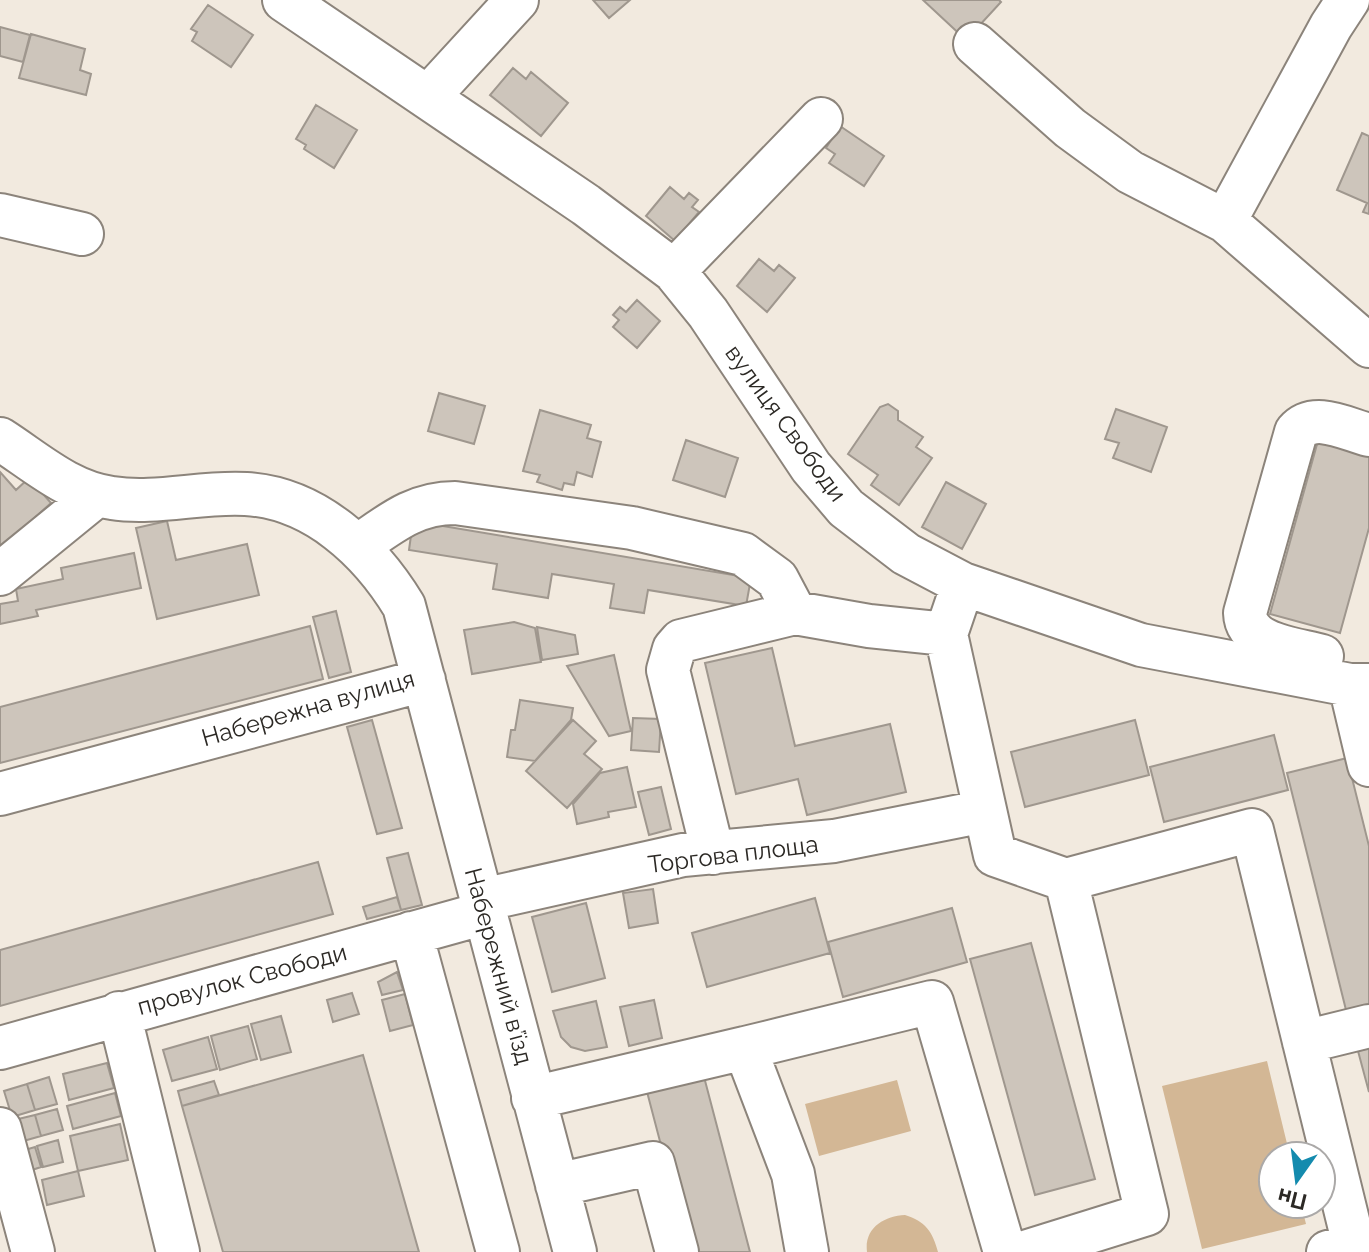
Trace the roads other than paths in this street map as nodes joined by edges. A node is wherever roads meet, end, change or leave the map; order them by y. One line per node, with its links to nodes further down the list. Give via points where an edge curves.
1 (284, 0): 5 (street, вулиця Свободи)
2 (517, 0): 5 (street)
3 (1348, 0): 8 (street)
4 (975, 44): 8 (street, via 1070,128 1130,172)
5 (428, 97): 10 (street, вулиця Свободи)
6 (821, 119): 10 (street)
7 (0, 215): 9 (street)
8 (1225, 221): 11 (street)
9 (82, 234)
10 (674, 271): 17 (street, вулиця Свободи, via 811,467 846,508 906,554)
11 (1369, 346)
12 (1369, 435): 20 (street, via 1315,421 1296,432 1244,616 1261,639 1343,661)
13 (2, 443): 14 (street, Набережна вулиця, via 69,486)
14 (97, 495): 15 (street, Набережна вулиця, via 131,500 247,494 311,514); 16 (street)
15 (358, 546): 18 (street, via 410,511 433,503 632,528 743,554 777,579); 21 (street, Набережна вулиця, via 404,606)
16 (0, 574)
17 (963, 584): 19 (street); 20 (street, вулиця Свободи, via 1141,645)
18 (795, 613): 19 (street); 25 (street, via 681,641 670,658 668,670)
19 (946, 634): 24 (street)
20 (1365, 677): 22 (street)
21 (424, 680): 23 (street, Набережна вулиця); 27 (street, Набережний в’їзд)
22 (1369, 765)
23 (0, 794)
24 (985, 811): 25 (street, Торгова площа, via 834,841); 26 (street, via 995,855)
25 (713, 853): 27 (street, Торгова площа, via 683,855)
26 (1066, 880): 31 (street, via 1252,830); 44 (street, via 1147,1214)
27 (483, 906): 28 (street, провулок Свободи); 34 (street, Набережний в’їзд)
28 (411, 933): 29 (street, провулок Свободи); 39 (street)
29 (119, 1013): 32 (street, провулок Свободи); 38 (street)
30 (1369, 1026): 31 (street)
31 (1304, 1042): 45 (street, via 1354,1245)
32 (0, 1048)
33 (745, 1048): 34 (street); 42 (street, via 793,1174); 43 (street, via 932,1002)
34 (533, 1098): 36 (street, Набережний в’їзд)
35 (0, 1129): 37 (street)
36 (557, 1185): 40 (street, Набережний в’їзд); 41 (street, via 653,1163)
37 (33, 1252)
38 (178, 1252)
39 (498, 1252)
40 (575, 1252)
41 (677, 1252)
42 (807, 1252)
43 (1005, 1252)
44 (1025, 1252)
45 (1328, 1252)

